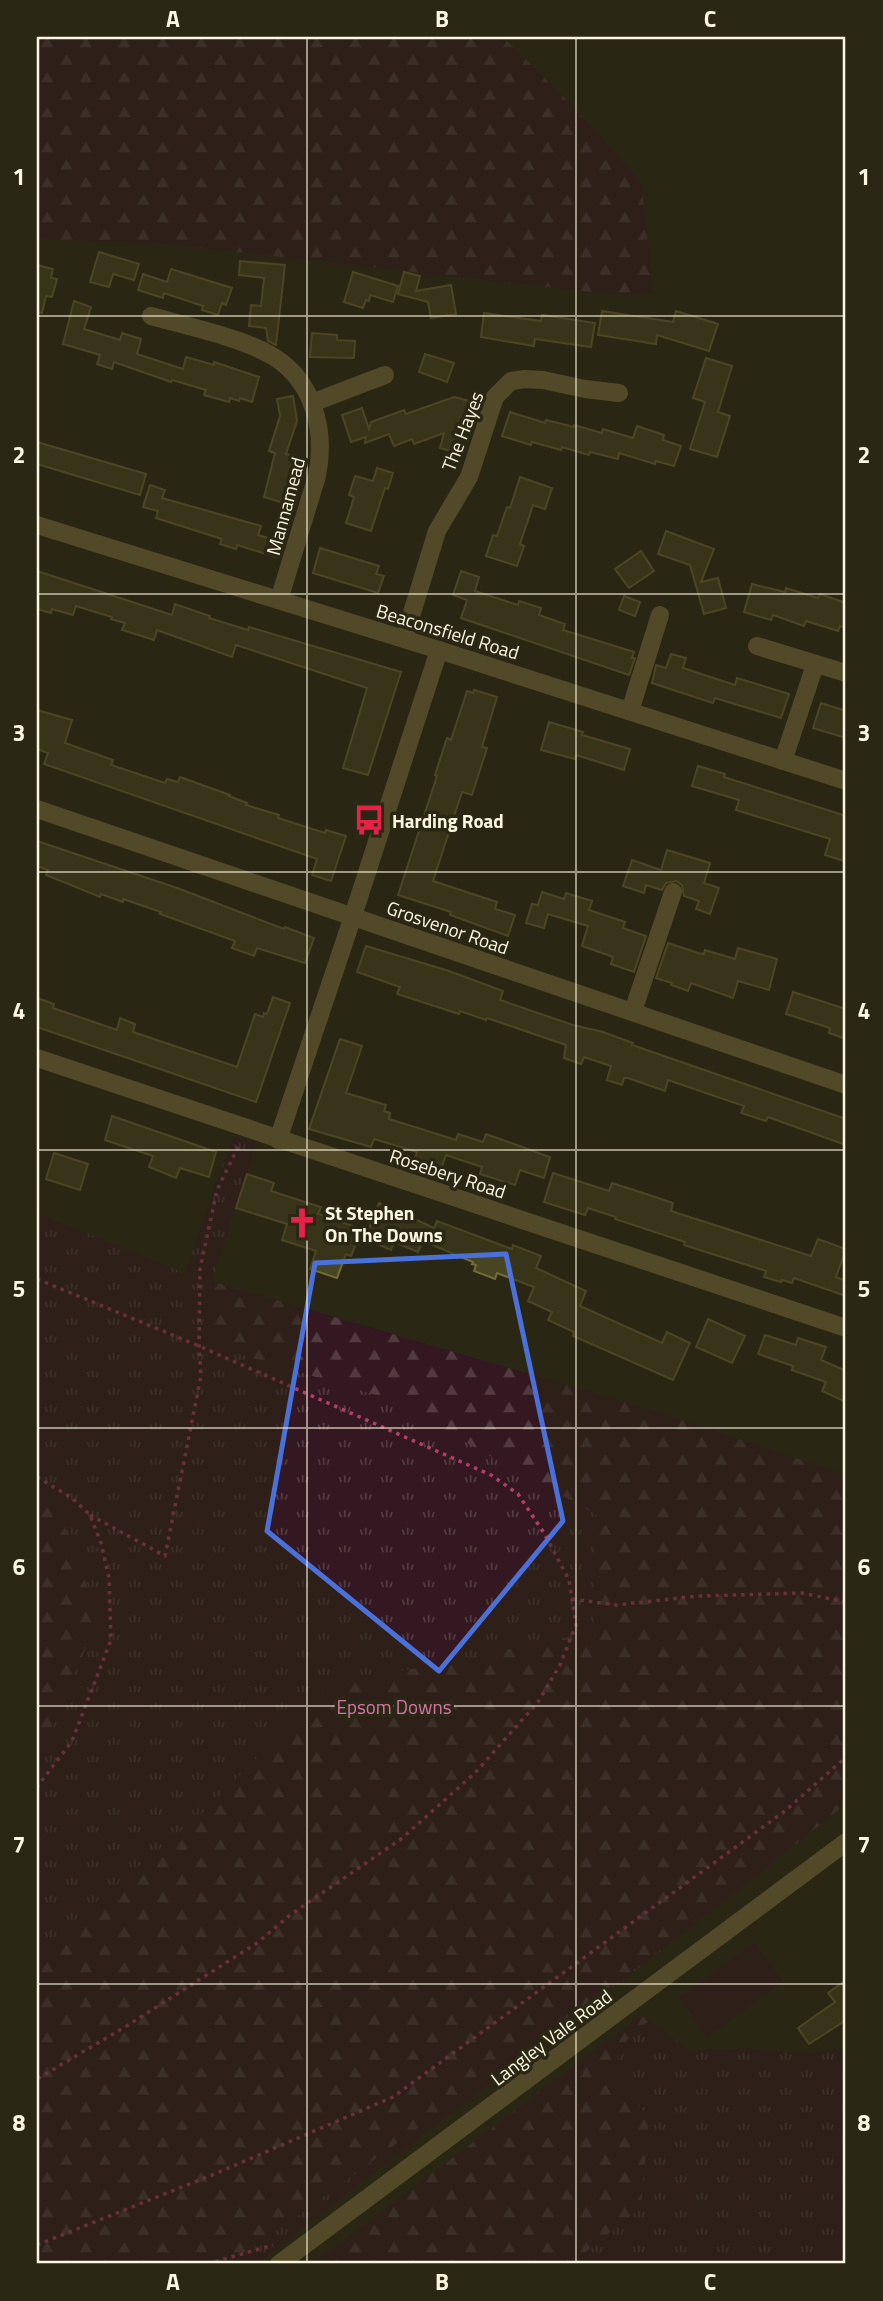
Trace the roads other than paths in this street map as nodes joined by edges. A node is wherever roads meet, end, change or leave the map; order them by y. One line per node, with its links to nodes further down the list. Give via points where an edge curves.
1 (151, 316): 4 (street, Mannamead, via 253,346 274,357 302,384)
2 (385, 375): 4 (street)
3 (619, 393): 8 (street, The Hayes, via 543,380 511,381 502,388 469,477 437,531)
4 (313, 403): 6 (street, Mannamead, via 321,459)
5 (37, 525): 6 (street, Beaconsfield Road)
6 (279, 600): 8 (street, Beaconsfield Road)
7 (660, 615): 13 (street)
8 (404, 639): 10 (street, Beaconsfield Road)
9 (757, 646): 11 (street)
10 (439, 650): 13 (street, Beaconsfield Road); 18 (street)
11 (815, 665): 12 (street); 14 (street)
12 (846, 673)
13 (630, 711): 14 (street, Beaconsfield Road)
14 (783, 761): 15 (street, Beaconsfield Road)
15 (846, 781)
16 (37, 809): 18 (street, Grosvenor Road)
17 (673, 892): 19 (street)
18 (353, 917): 19 (street, Grosvenor Road); 22 (street)
19 (634, 1012): 21 (street, Grosvenor Road)
20 (37, 1058): 22 (street, Rosebery Road)
21 (846, 1085)
22 (278, 1140): 23 (street, Rosebery Road)
23 (846, 1328)
24 (846, 1842): 25 (street, Langley Vale Road)
25 (279, 2264)

